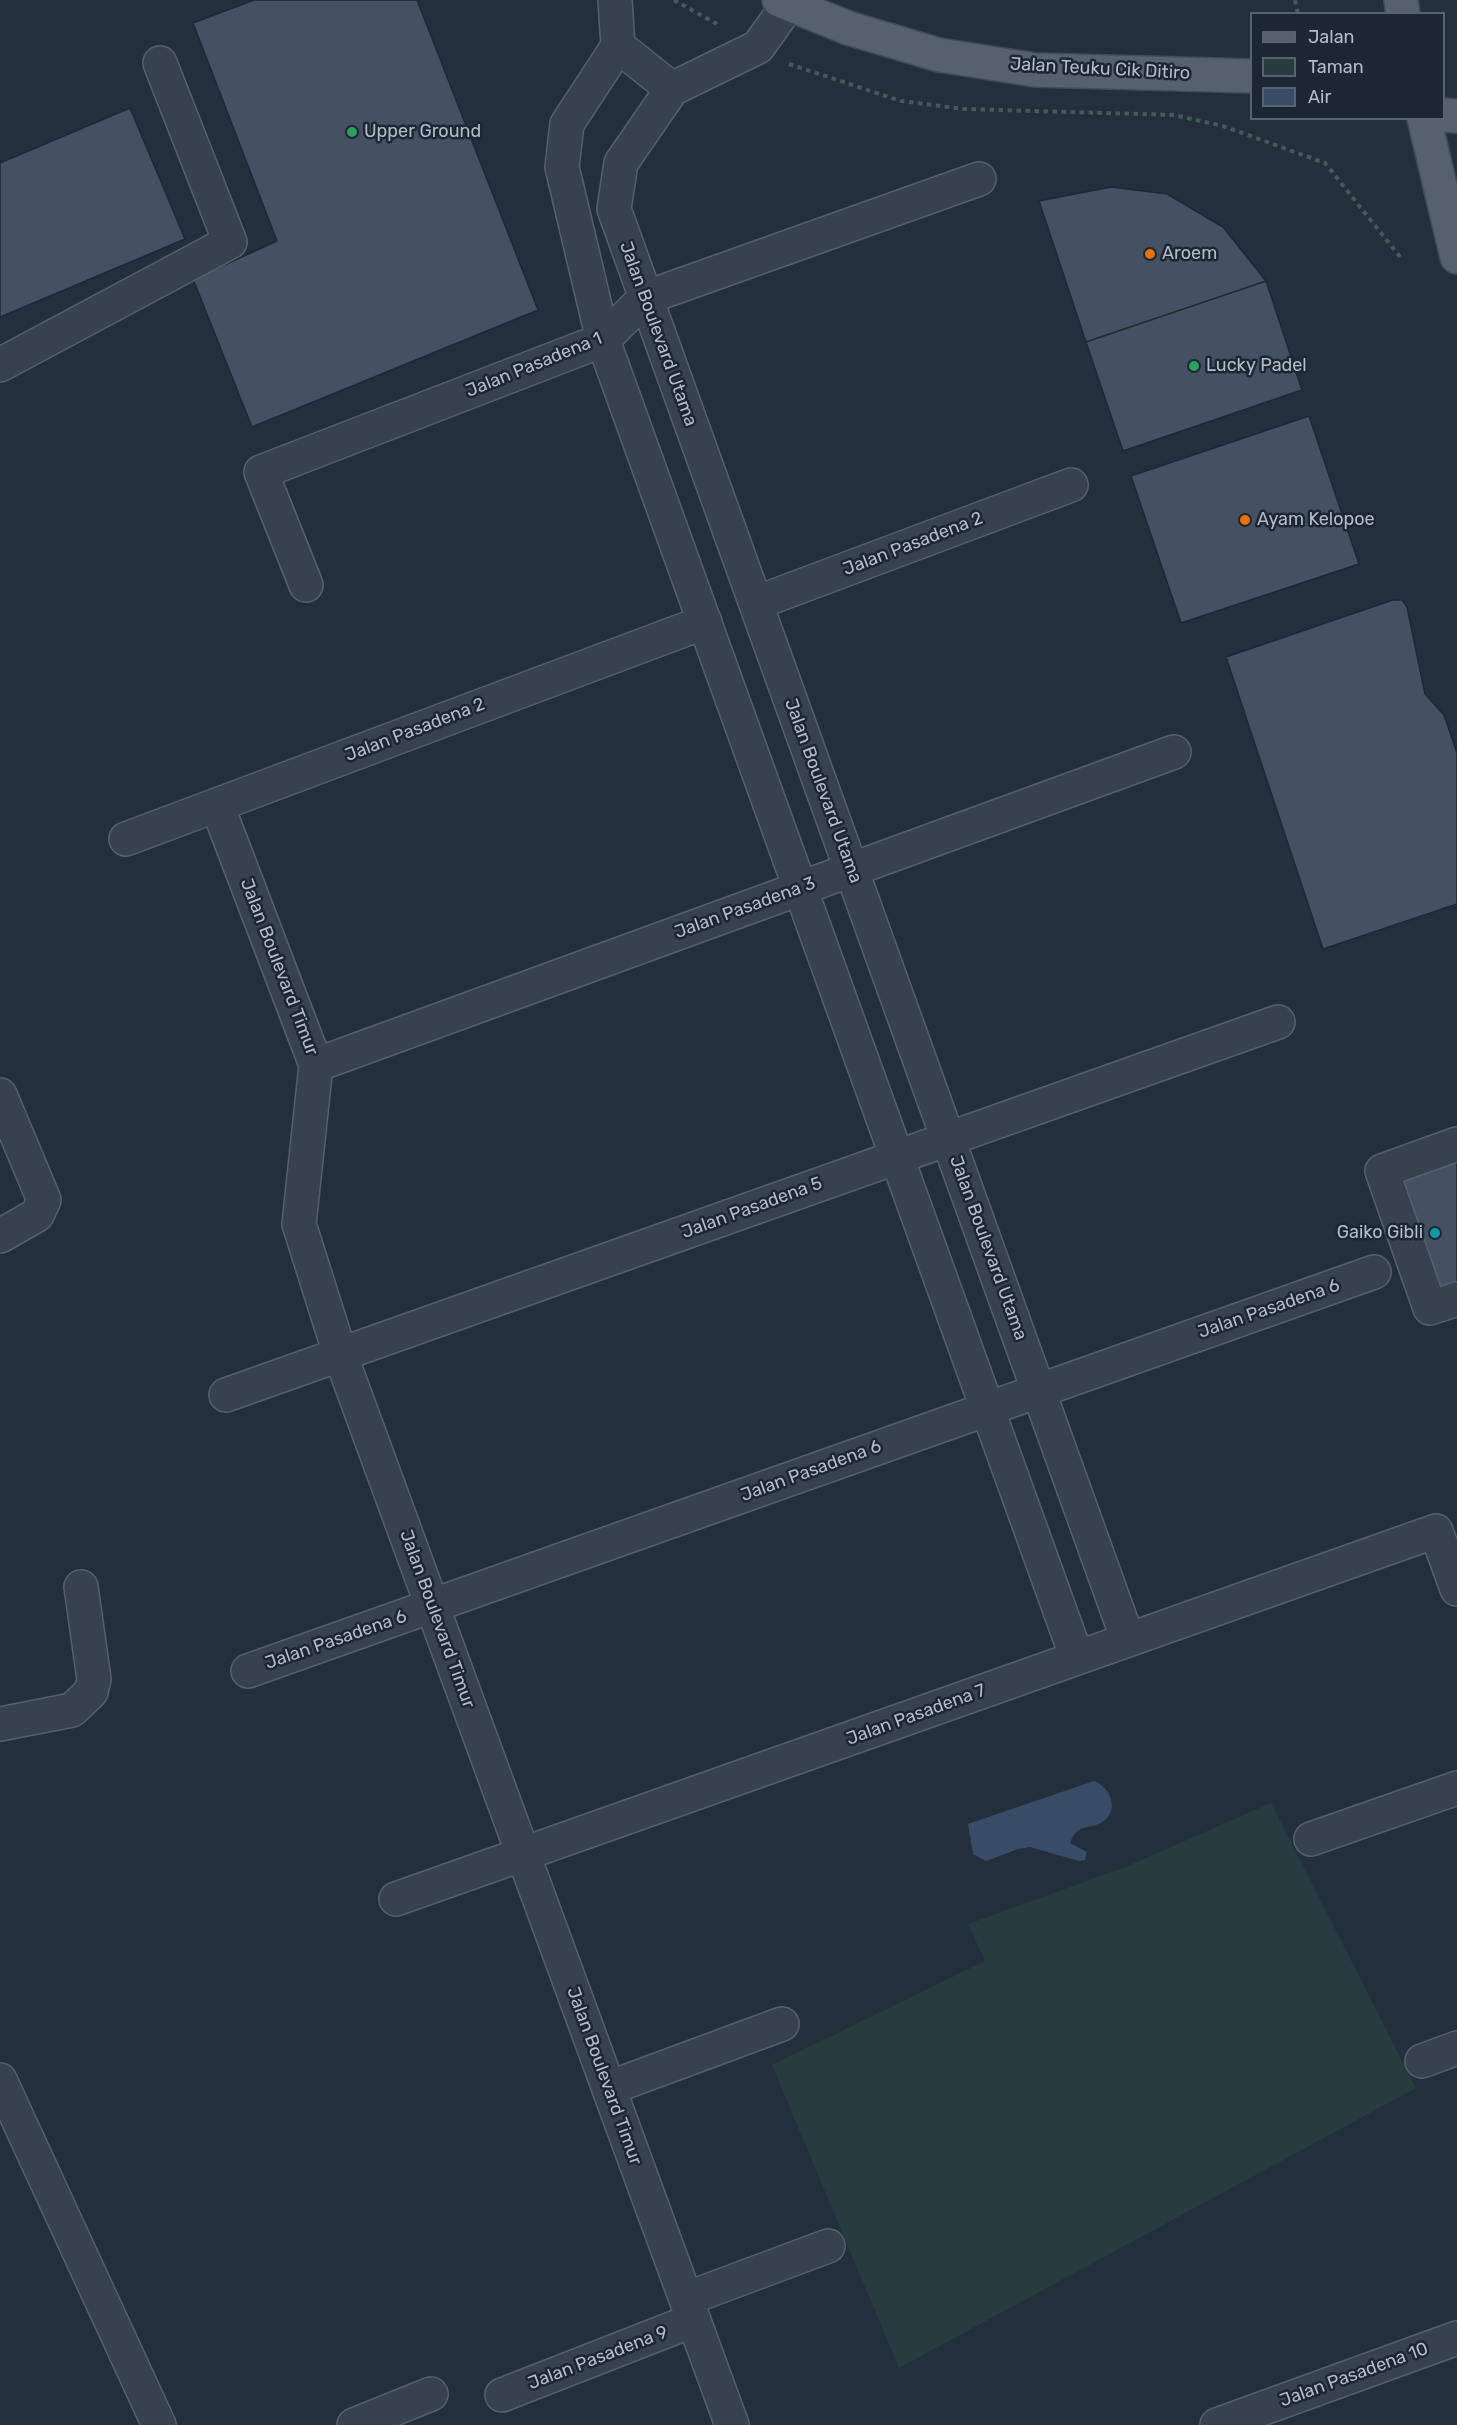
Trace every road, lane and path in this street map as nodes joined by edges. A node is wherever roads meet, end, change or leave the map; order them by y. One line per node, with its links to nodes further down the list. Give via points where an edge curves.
1 (615, 0): 3 (street)
2 (786, 2): 5 (main road, Jalan Teuku Cik Ditiro, via 848,28 939,55 1035,70); 6 (street, Jalan Boulevard Utama, via 758,47)
3 (618, 46): 6 (street); 13 (street, via 567,124 562,167)
4 (160, 63): 14 (street, via 230,242)
5 (1250, 76)
6 (672, 89): 12 (street, Jalan Boulevard Utama, via 621,163 614,209)
7 (1424, 120): 11 (main road)
8 (1325, 164): 10 (path)
9 (980, 179): 12 (street, Jalan Pasadena 1)
10 (1401, 258)
11 (1457, 258)
12 (645, 298): 13 (street, Jalan Pasadena 1); 17 (street, Jalan Boulevard Utama)
13 (603, 340): 16 (street, Jalan Pasadena 1, via 261,472); 18 (street)
14 (0, 365)
15 (1071, 485): 17 (street, Jalan Pasadena 2)
16 (306, 585)
17 (756, 603): 22 (street, Jalan Boulevard Utama)
18 (705, 622): 20 (street, Jalan Pasadena 2); 23 (street)
19 (1174, 752): 22 (street, Jalan Pasadena 3)
20 (217, 805): 21 (street, Jalan Pasadena 2); 25 (street, Jalan Boulevard Timur)
21 (126, 839)
22 (852, 870): 23 (street, Jalan Pasadena 3); 27 (street, Jalan Boulevard Utama)
23 (801, 888): 25 (street, Jalan Pasadena 3); 29 (street)
24 (1278, 1022): 27 (street, Jalan Pasadena 5)
25 (316, 1065): 33 (street, Jalan Boulevard Timur, via 299,1224)
26 (0, 1095): 30 (street, via 44,1200 37,1215)
27 (948, 1138): 29 (street, Jalan Pasadena 5); 34 (street, Jalan Boulevard Utama)
28 (1457, 1144): 32 (street, via 1382,1171 1430,1308)
29 (897, 1157): 33 (street, Jalan Pasadena 5); 36 (street)
30 (0, 1236)
31 (1374, 1272): 34 (street, Jalan Pasadena 6)
32 (1457, 1299)
33 (340, 1354): 35 (street, Jalan Pasadena 5); 39 (street, Jalan Boulevard Timur)
34 (1039, 1391): 36 (street, Jalan Pasadena 6); 40 (street, Jalan Boulevard Utama)
35 (226, 1395)
36 (987, 1409): 39 (street, Jalan Pasadena 6); 41 (street)
37 (81, 1587): 43 (street, via 94,1679 91,1692 72,1710)
38 (1457, 1589): 40 (street, Jalan Pasadena 7, via 1436,1531)
39 (432, 1606): 42 (street, Jalan Pasadena 6); 46 (street, Jalan Boulevard Timur)
40 (1128, 1640): 41 (street, Jalan Pasadena 7)
41 (1077, 1658): 46 (street, Jalan Pasadena 7)
42 (248, 1671)
43 (0, 1724)
44 (1457, 1788): 45 (street)
45 (1311, 1839)
46 (524, 1854): 47 (street, Jalan Pasadena 7); 52 (street, Jalan Boulevard Timur)
47 (396, 1899)
48 (782, 2024): 52 (street)
49 (1457, 2048): 50 (street)
50 (1422, 2061)
51 (0, 2080): 58 (street)
52 (609, 2088): 54 (street, Jalan Boulevard Timur)
53 (828, 2246): 54 (street, Jalan Pasadena 9)
54 (690, 2310): 57 (street, Jalan Pasadena 9); 60 (street, Jalan Boulevard Timur)
55 (1457, 2338): 61 (street, Jalan Pasadena 10)
56 (431, 2394): 59 (street)
57 (502, 2395)
58 (159, 2425)
59 (354, 2425)
60 (732, 2425)
61 (1216, 2425)

